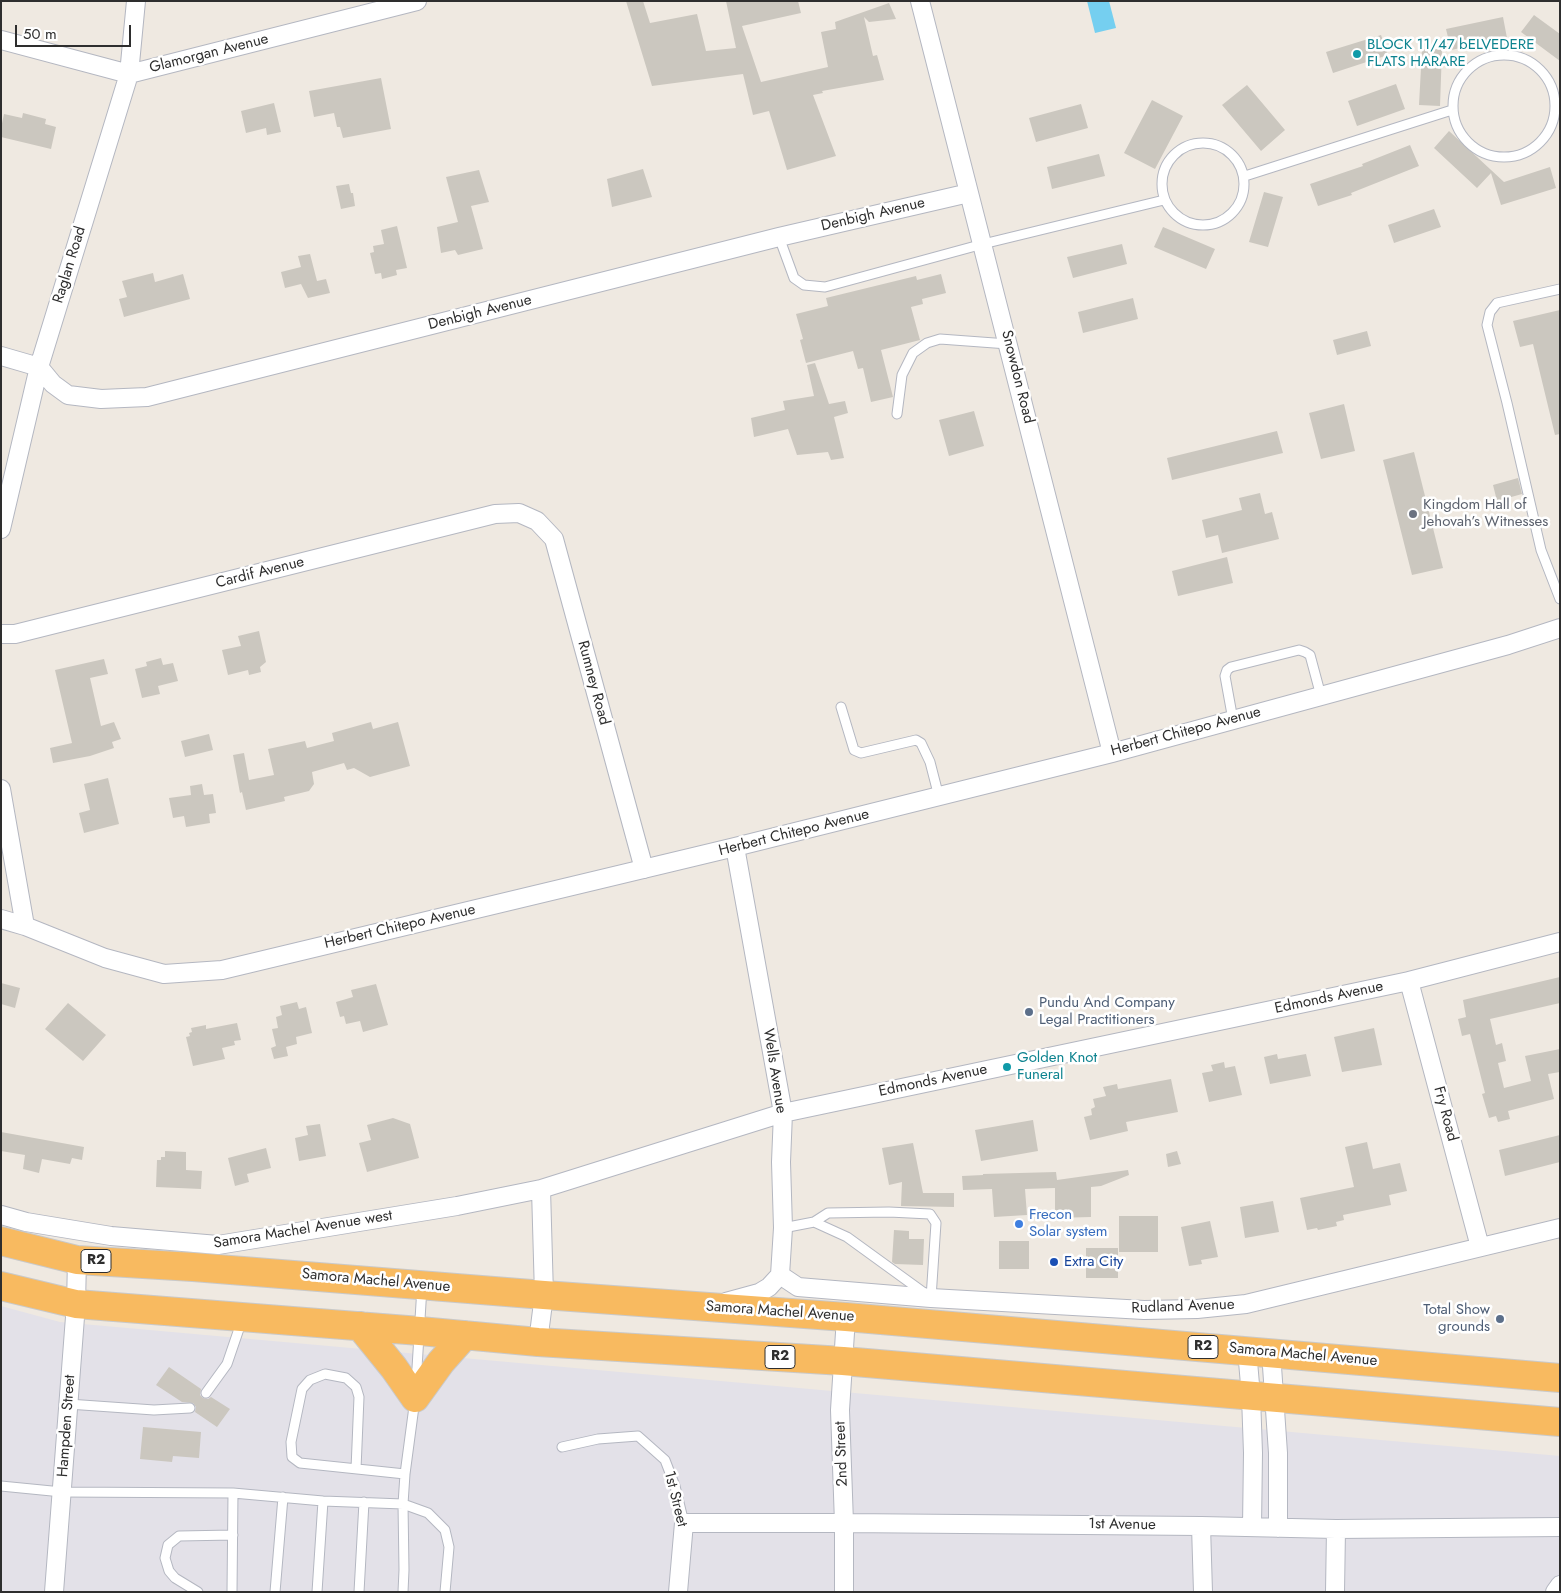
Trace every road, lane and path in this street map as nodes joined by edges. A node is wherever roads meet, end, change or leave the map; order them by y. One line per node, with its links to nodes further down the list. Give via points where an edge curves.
1 (136, 1): 5 (street, Raglan Road)
2 (417, 1): 5 (street, Glamorgan Avenue)
3 (920, 1): 9 (street, Snowdon Road)
4 (1, 40): 5 (street, Glamorgan Avenue)
5 (129, 74): 16 (street, Raglan Road)
6 (1558, 102): 7 (lane, via 1551,129 1534,149 1508,158 1481,153 1461,135); 7 (lane, via 1548,77 1527,59 1500,54 1475,63 1457,83)
7 (1452, 110): 8 (lane)
8 (1245, 176): 10 (lane, via 1243,201 1227,220 1203,227 1179,220); 10 (lane, via 1235,156 1215,144 1192,144 1172,156 1165,170 1162,177)
9 (969, 193): 11 (street, Denbigh Avenue); 12 (street, Snowdon Road)
10 (1164, 200): 12 (lane)
11 (779, 238): 12 (lane, via 794,278 804,285 825,287); 16 (street, Denbigh Avenue, via 147,397 101,399 68,395 53,384)
12 (983, 244): 14 (street, Snowdon Road)
13 (1560, 289): 20 (lane, via 1497,303 1490,312 1487,325 1541,550)
14 (1008, 344): 17 (lane, via 940,339 927,343 913,353 902,375); 26 (street, Snowdon Road)
15 (1, 356): 16 (street)
16 (39, 367): 19 (street, Raglan Road)
17 (896, 414)
18 (519, 513): 22 (street, Cardif Avenue, via 495,514 15,634); 30 (street, Rumney Road, via 537,521 554,539)
19 (1, 529)
20 (1560, 599)
21 (1560, 628): 23 (street, Herbert Chitepo Avenue)
22 (1, 634)
23 (1321, 696): 25 (street, Herbert Chitepo Avenue); 25 (lane, via 1310,655 1299,650 1231,667 1225,676)
24 (841, 707): 28 (lane, via 854,750 861,752 916,740 921,743 930,762)
25 (1233, 720): 26 (street, Herbert Chitepo Avenue)
26 (1112, 752): 28 (street, Herbert Chitepo Avenue)
27 (1, 789): 32 (street)
28 (939, 797): 29 (street, Herbert Chitepo Avenue)
29 (735, 847): 30 (street, Herbert Chitepo Avenue); 35 (street, Wells Avenue)
30 (644, 870): 32 (street, Herbert Chitepo Avenue, via 222,970 164,974 105,958)
31 (1, 919): 32 (street, Herbert Chitepo Avenue)
32 (25, 926)
33 (1560, 942): 34 (street, Edmonds Avenue)
34 (1409, 981): 35 (street, Edmonds Avenue); 43 (street, Fry Road)
35 (783, 1113): 36 (street, Edmonds Avenue); 40 (street, Wells Avenue)
36 (542, 1189): 37 (street, Edmonds Avenue); 48 (street)
37 (457, 1206): 38 (street, Samora Machel Avenue west, via 218,1245 111,1236)
38 (1, 1215)
39 (814, 1222): 40 (lane); 49 (lane, via 847,1237); 49 (lane, via 828,1213 930,1214 936,1222)
40 (783, 1228): 45 (street, Wells Avenue)
41 (1560, 1228): 43 (street, Rudland Avenue)
42 (1, 1240): 44 (highway, Samora Machel Avenue / R2)
43 (1480, 1247): 49 (street, Rudland Avenue, via 1246,1304 1197,1309 1144,1310)
44 (77, 1260): 46 (highway, Samora Machel Avenue / R2); 50 (street, Hampden Street)
45 (780, 1275): 49 (street, Rudland Avenue, via 798,1287); 51 (street, via 759,1293)
46 (422, 1285): 48 (highway, Samora Machel Avenue / R2); 55 (lane)
47 (1, 1286): 50 (highway, R2)
48 (544, 1295): 51 (highway, Samora Machel Avenue / R2); 57 (street)
49 (931, 1298)
50 (76, 1304): 52 (highway, R2); 64 (street, Hampden Street)
51 (708, 1307): 53 (highway, Samora Machel Avenue / R2)
52 (244, 1316): 54 (highway, R2); 61 (lane, via 227,1364)
53 (846, 1317): 58 (highway, Samora Machel Avenue / R2); 59 (street, 2nd Street)
54 (360, 1326): 55 (highway, R2); 63 (highway)
55 (420, 1331): 56 (highway, R2); 63 (lane)
56 (465, 1335): 57 (highway, R2); 63 (highway, via 440,1362)
57 (538, 1342): 59 (highway, R2)
58 (1259, 1352): 60 (highway, Samora Machel Avenue / R2); 62 (street); 62 (street)
59 (844, 1361): 62 (highway, R2); 78 (street, 2nd Street, via 840,1410)
60 (1560, 1378)
61 (206, 1393)
62 (1262, 1397): 66 (highway, R2); 80 (street, via 1253,1453); 82 (street, via 1278,1453)
63 (415, 1398): 69 (lane)
64 (68, 1404): 65 (lane, via 154,1410); 71 (street, Hampden Street)
65 (190, 1408)
66 (1560, 1422)
67 (562, 1447): 77 (lane, 1st Street, via 598,1439 638,1436 665,1460)
68 (356, 1469): 68 (lane, via 300,1463 292,1457 291,1442 302,1389 310,1380 325,1374 346,1378 356,1387 360,1397); 69 (lane)
69 (405, 1474): 76 (lane)
70 (1, 1486): 71 (lane)
71 (62, 1492): 72 (lane); 86 (street, Hampden Street)
72 (233, 1493): 73 (lane); 84 (lane)
73 (283, 1497): 74 (lane); 89 (lane)
74 (323, 1501): 75 (lane); 90 (lane)
75 (364, 1502): 76 (lane); 91 (lane)
76 (403, 1504): 92 (lane); 93 (lane, via 428,1513 445,1530 449,1547)
77 (684, 1523): 78 (street, 1st Avenue); 94 (street, 1st Street)
78 (844, 1523): 79 (street, 1st Avenue); 95 (street, 2nd Street)
79 (1201, 1526): 80 (street, 1st Avenue); 96 (street)
80 (1252, 1527): 82 (street, 1st Avenue)
81 (1560, 1527): 83 (street, 1st Avenue)
82 (1278, 1528): 83 (street, 1st Avenue)
83 (1336, 1529): 97 (street)
84 (233, 1535): 87 (lane, via 179,1536 168,1545 169,1572); 88 (lane)
85 (1560, 1585): 98 (street)
86 (54, 1592)
87 (198, 1592)
88 (232, 1592)
89 (275, 1592)
90 (317, 1592)
91 (359, 1592)
92 (403, 1592)
93 (444, 1592)
94 (678, 1592)
95 (844, 1592)
96 (1202, 1592)
97 (1335, 1592)
98 (1555, 1592)

